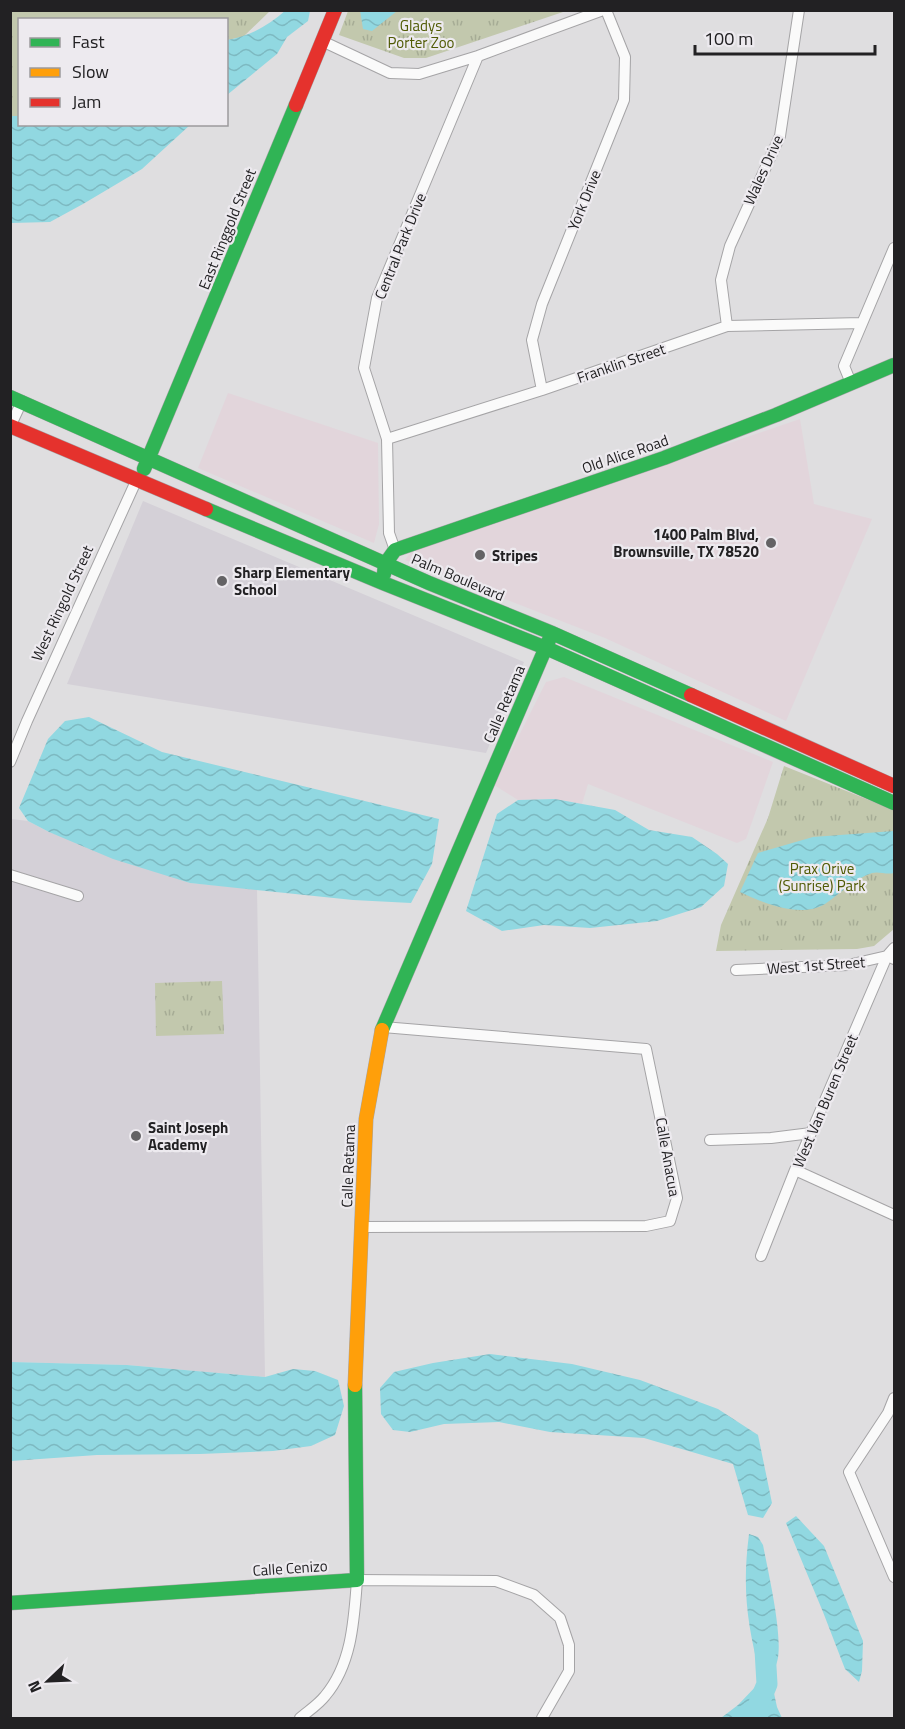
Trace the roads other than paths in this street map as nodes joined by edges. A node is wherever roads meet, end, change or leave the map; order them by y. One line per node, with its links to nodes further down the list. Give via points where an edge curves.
1 (335, 10): 4 (main road, East Ringgold Street)
2 (604, 10): 5 (street); 11 (street, York Drive, via 625,57 624,100 542,304 532,340)
3 (799, 10): 8 (street, Wales Drive, via 780,136 730,246 721,280)
4 (322, 41): 5 (street, via 390,73 419,74); 15 (main road, East Ringgold Street)
5 (478, 56): 14 (street, Central Park Drive, via 377,298 364,368)
6 (894, 248): 7 (street)
7 (862, 323): 8 (street, Franklin Street); 10 (street, via 844,366)
8 (727, 326): 11 (street, Franklin Street)
9 (894, 365): 10 (main road, Old Alice Road)
10 (851, 383): 17 (main road, Old Alice Road, via 664,458)
11 (542, 390): 14 (street, Franklin Street)
12 (16, 399): 13 (street); 15 (main road, Palm Boulevard)
13 (11, 427): 16 (main road)
14 (387, 439): 17 (street, Central Park Drive, via 389,533)
15 (149, 460): 16 (main road, West Ringold Street); 18 (main road, Palm Boulevard)
16 (137, 479): 19 (main road); 22 (street, West Ringold Street)
17 (395, 550): 18 (main road)
18 (385, 564): 19 (main road); 20 (main road, Palm Boulevard)
19 (383, 583): 21 (main road)
20 (552, 633): 21 (main road, Calle Retama); 23 (main road, Palm Boulevard)
21 (546, 648): 24 (main road); 29 (main road, Calle Retama)
22 (10, 762)
23 (893, 782)
24 (894, 803)
25 (10, 875): 26 (street)
26 (78, 896)
27 (892, 954): 28 (street, West 1st Street, via 848,965); 30 (street, West Van Buren Street)
28 (736, 970)
29 (383, 1027): 34 (main road, Calle Retama, via 366,1119); 34 (street, Calle Anacua, via 646,1049 677,1198 670,1221 646,1226)
30 (811, 1133): 31 (street); 32 (street, West Van Buren Street)
31 (710, 1140)
32 (795, 1170): 33 (street); 35 (street, West Van Buren Street)
33 (894, 1215)
34 (362, 1227): 38 (main road, Calle Retama, via 355,1389)
35 (761, 1256)
36 (894, 1398): 37 (street, via 849,1472)
37 (894, 1576)
38 (357, 1580): 39 (main road, Calle Cenizo); 40 (street, Calle Retama, via 344,1664 325,1696); 41 (street, Calle Cenizo, via 496,1581 534,1595 560,1618 569,1645 569,1671)
39 (10, 1603)
40 (300, 1719)
41 (542, 1719)

